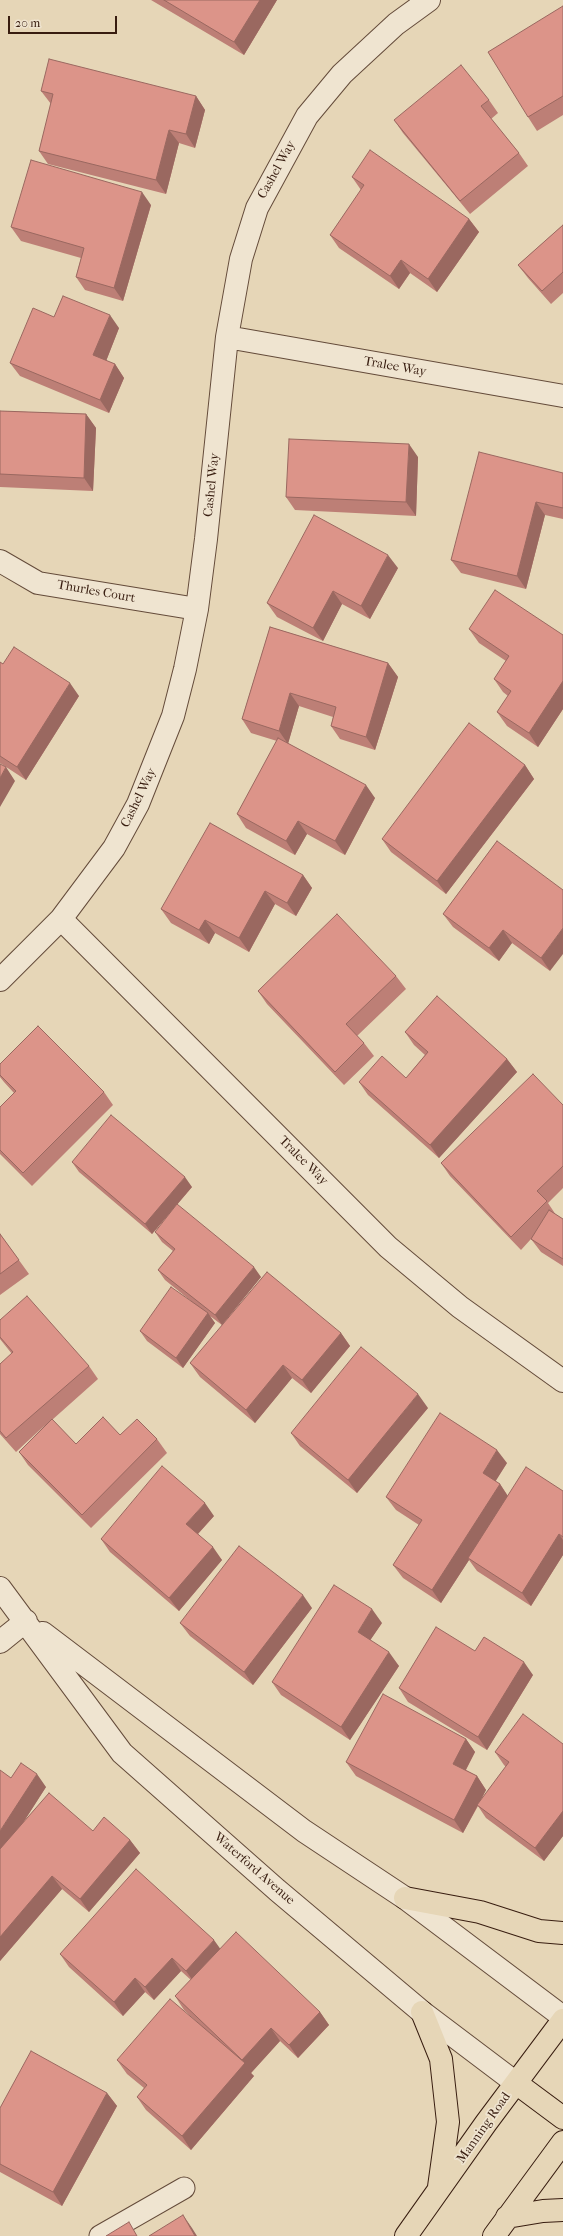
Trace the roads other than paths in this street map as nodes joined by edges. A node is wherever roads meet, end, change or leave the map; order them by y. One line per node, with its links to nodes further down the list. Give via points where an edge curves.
1 (429, 0): 2 (street, Cashel Way, via 396,24 342,74 307,116 257,208 241,259)
2 (227, 337): 3 (street, Tralee Way); 5 (street, Cashel Way)
3 (563, 396)
4 (0, 561): 5 (street, Thurles Court, via 38,583)
5 (197, 609): 6 (street, Cashel Way, via 186,669 172,716 138,804 114,848)
6 (61, 919): 7 (street, Cashel Way); 8 (street, Tralee Way, via 388,1247 465,1312)
7 (0, 980)
8 (563, 1381)
9 (0, 1588): 10 (street, Waterford Avenue)
10 (26, 1621): 11 (street); 12 (street, Waterford Avenue, via 304,1831); 14 (street, Waterford Avenue, via 122,1753 277,1890)
11 (0, 1642)
12 (405, 1898): 13 (main road, via 480,1912 538,1931); 15 (street, Waterford Avenue)
13 (563, 1933)
14 (422, 2012): 16 (street, Waterford Avenue); 20 (main road, via 441,2059 448,2122)
15 (563, 2018): 16 (main road, Manning Road)
16 (516, 2083): 17 (main road); 20 (main road, Manning Road)
17 (563, 2118)
18 (563, 2142): 22 (main road)
19 (184, 2188): 23 (lane)
20 (439, 2192): 24 (main road, Manning Road)
21 (563, 2210): 22 (main road)
22 (507, 2217): 25 (main road)
23 (100, 2236)
24 (406, 2236)
25 (494, 2236)

